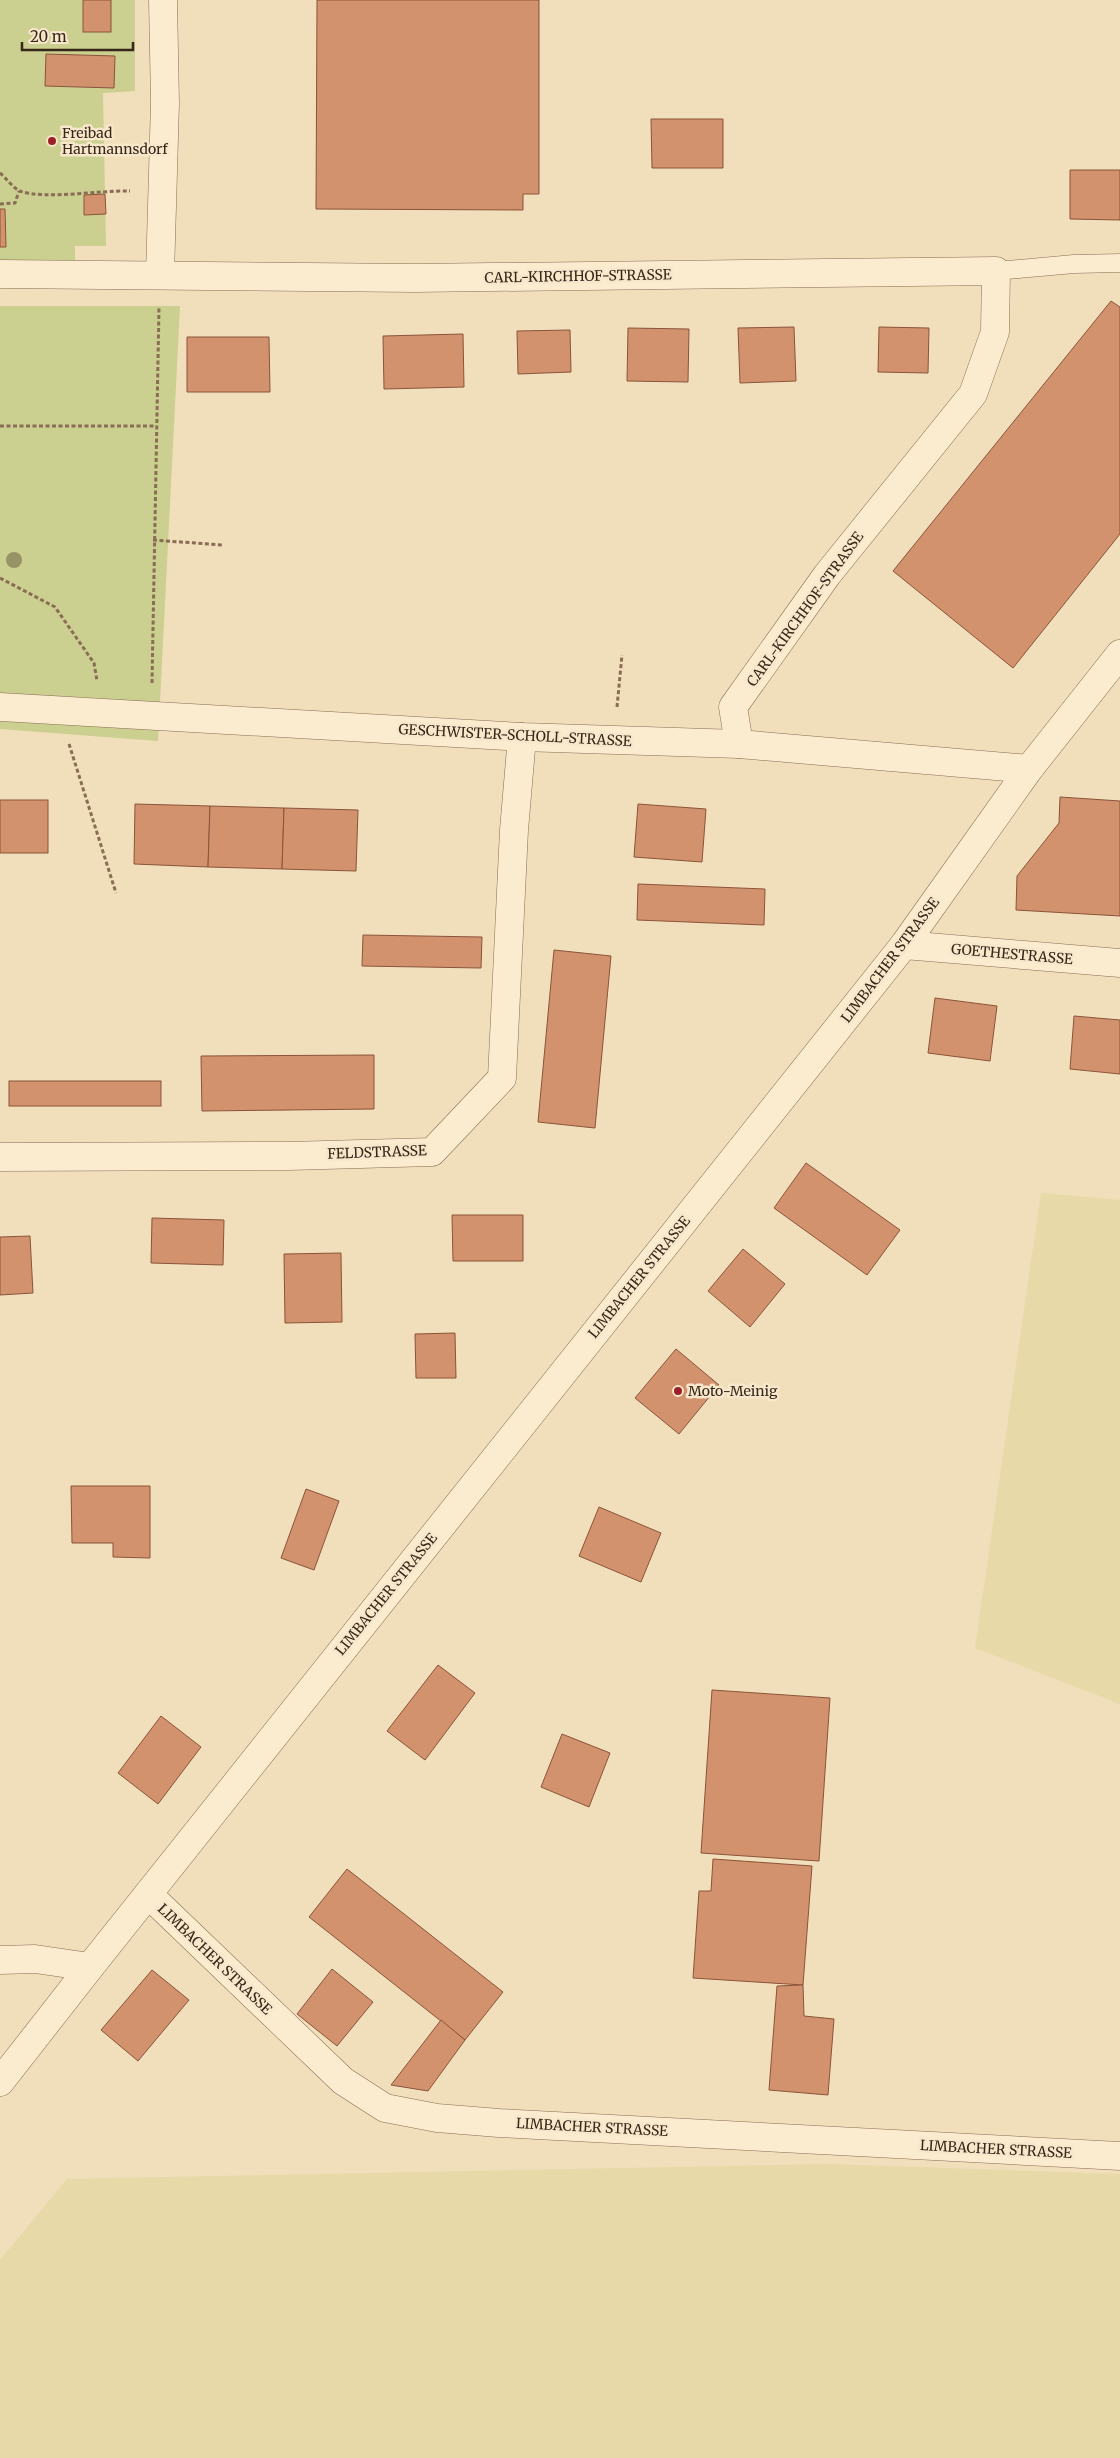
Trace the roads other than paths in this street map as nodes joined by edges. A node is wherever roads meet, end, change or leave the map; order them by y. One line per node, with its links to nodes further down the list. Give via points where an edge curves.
1 (163, 0): 5 (street, via 165,103)
2 (1120, 263): 3 (lane, CARL-KIRCHHOF-STRASSE)
3 (996, 271): 5 (street, CARL-KIRCHHOF-STRASSE, via 416,278); 9 (street, CARL-KIRCHHOF-STRASSE, via 995,332 973,394 827,575 733,707)
4 (0, 274): 5 (street, CARL-KIRCHHOF-STRASSE)
5 (160, 275)
6 (1120, 654): 10 (street, LIMBACHER STRASSE)
7 (0, 707): 8 (street, GESCHWISTER-SCHOLL-STRASSE)
8 (522, 736): 9 (street, GESCHWISTER-SCHOLL-STRASSE); 13 (street, FELDSTRASSE, via 502,1078 432,1152)
9 (739, 744): 10 (street, GESCHWISTER-SCHOLL-STRASSE)
10 (1030, 769): 11 (street, LIMBACHER STRASSE)
11 (904, 945): 12 (street, GOETHESTRASSE); 14 (street, LIMBACHER STRASSE)
12 (1120, 963)
13 (0, 1158)
14 (148, 1894): 16 (street, LIMBACHER STRASSE); 18 (street, LIMBACHER STRASSE, via 343,2081 385,2108 436,2118)
15 (0, 1960): 16 (street, via 35,1959)
16 (90, 1967): 17 (street, LIMBACHER STRASSE)
17 (0, 2082)
18 (1120, 2156)

